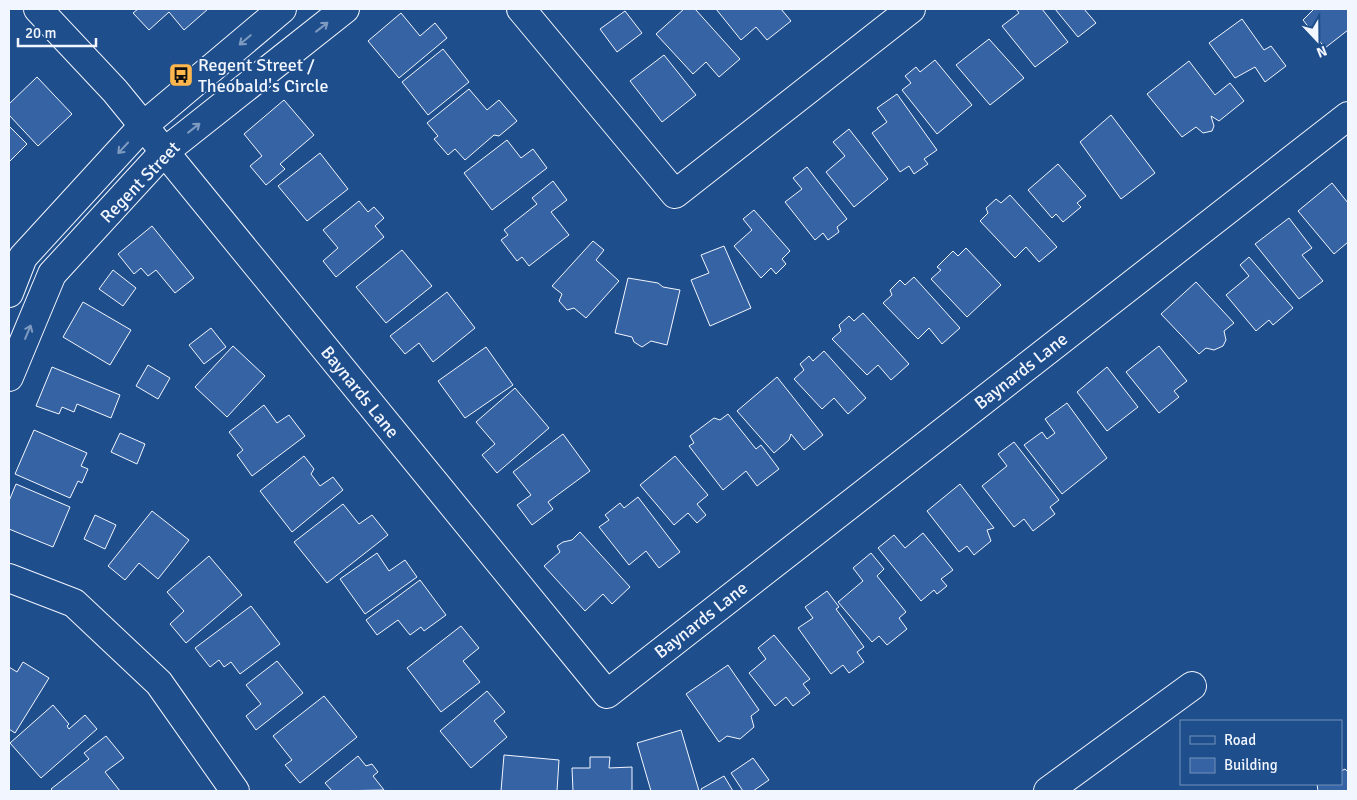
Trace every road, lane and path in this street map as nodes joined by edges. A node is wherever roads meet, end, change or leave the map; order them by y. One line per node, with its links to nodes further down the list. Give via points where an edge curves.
1 (38, 9): 7 (street)
2 (282, 9): 7 (street, Regent Street, one-way to 7)
3 (345, 9): 8 (street, Regent Street, one-way to 3)
4 (521, 9): 5 (street, via 676,194)
5 (911, 9)
6 (1348, 116): 8 (street, Baynards Lane, via 606,694)
7 (143, 126): 8 (street); 9 (street, Regent Street, one-way to 9, via 23,257)
8 (163, 152): 10 (street, Regent Street, one-way to 8, via 52,274)
9 (9, 293)
10 (9, 377)
11 (9, 578): 13 (street, via 74,603 159,683)
12 (1192, 686): 14 (street)
13 (235, 791)
14 (1048, 791)

